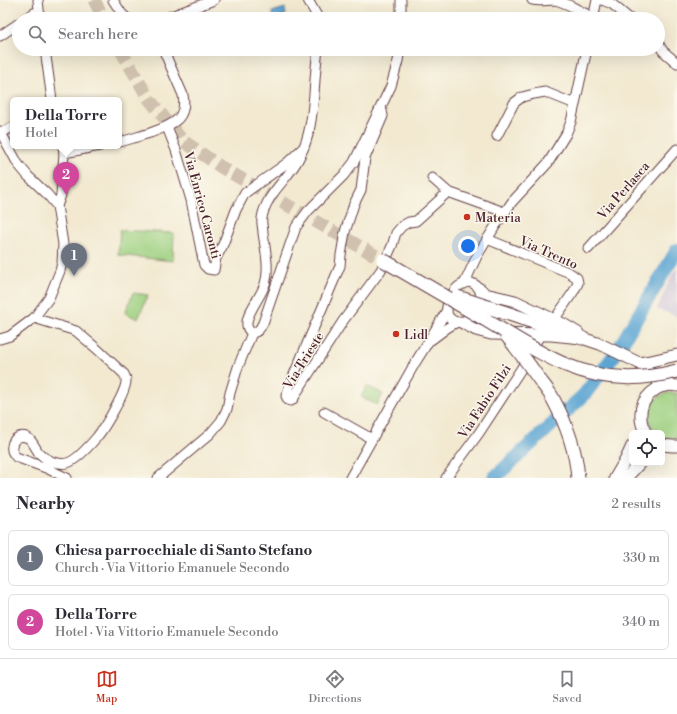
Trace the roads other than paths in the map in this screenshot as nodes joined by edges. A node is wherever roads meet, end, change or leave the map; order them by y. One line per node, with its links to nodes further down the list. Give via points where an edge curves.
1 (38, 0): 11 (street)
2 (113, 0): 12 (street)
3 (187, 0): 10 (street)
4 (214, 0): 10 (street)
5 (308, 0): 14 (street)
6 (401, 0): 15 (street)
7 (532, 0): 16 (street, via 554,0)
8 (597, 0): 17 (street)
9 (602, 0): 18 (street)
10 (192, 9): 13 (street)
11 (40, 12)
12 (121, 12)
13 (183, 12)
14 (316, 12)
15 (401, 12)
16 (581, 12)
17 (594, 12)
18 (622, 12)
19 (12, 28): 20 (street)
20 (0, 36)
21 (665, 53): 27 (street)
22 (46, 56): 28 (street)
23 (166, 56): 31 (street, via 184,102 180,117)
24 (317, 56): 35 (street, via 312,118)
25 (399, 56): 30 (street, via 391,86)
26 (585, 56): 29 (street)
27 (677, 63)
28 (52, 97)
29 (575, 104): 33 (street, via 545,92 522,97 514,103); 41 (street, via 566,134 548,163)
30 (381, 106): 39 (street, Via Trieste, via 383,116 365,158 361,190 345,232 340,266 293,377 286,396 288,400 294,398 343,321 381,270 396,233 402,226 416,221); 54 (street, via 354,162 296,227 263,323 257,332)
31 (167, 127): 34 (street); 35 (street, Via Enrico Caronti, via 191,200 204,265 214,270 216,258 245,193 287,163)
32 (1, 132): 40 (street, via 18,164)
33 (497, 136)
34 (122, 141)
35 (304, 147): 54 (street, via 265,207 262,219 267,266 266,283 247,323)
36 (677, 149): 43 (street, Via Perlasca)
37 (63, 150): 40 (street, via 61,195)
38 (432, 178): 39 (street)
39 (448, 192): 41 (street)
40 (57, 206): 50 (street, via 63,244 62,263 49,298)
41 (504, 212): 42 (street)
42 (487, 239): 45 (street); 51 (street, Via Trento, via 577,278 578,284)
43 (588, 249)
44 (384, 260): 48 (highway, bridge)
45 (473, 264): 46 (street); 47 (street, via 472,281)
46 (464, 284): 47 (street, via 469,282); 49 (street, via 457,288 448,301)
47 (477, 286): 51 (main road, via 485,294 515,301); 52 (street, via 480,300 469,317)
48 (435, 290): 53 (highway, bridge); 57 (highway, bridge)
49 (447, 310): 52 (street, via 449,318); 58 (street)
50 (34, 318): 56 (street, via 10,336); 74 (street, via 76,331 126,378 126,385 116,407 97,437 68,463 60,464 49,460 40,454 27,438 20,437 14,440 11,448 16,457)
51 (554, 320): 57 (main road)
52 (459, 322): 55 (main road, via 491,334); 58 (street, via 439,334)
53 (502, 330): 62 (highway, bridge, via 567,366 590,373 635,378); 79 (highway, bridge, via 531,366 552,398 570,438)
54 (252, 333): 76 (street, via 221,421 210,434)
55 (540, 335): 57 (main road); 78 (street, Via Fabio Filzi, via 479,433)
56 (0, 339)
57 (591, 341): 60 (main road)
58 (425, 348): 69 (street)
59 (677, 355): 60 (main road)
60 (639, 363): 63 (main road, via 658,381); 64 (main road, via 648,376)
61 (677, 363): 63 (main road, via 671,371)
62 (677, 371)
63 (672, 386): 64 (main road, via 658,388)
64 (649, 395): 66 (main road, via 642,408)
65 (324, 412): 69 (street)
66 (641, 418): 67 (main road); 68 (main road)
67 (637, 430)
68 (644, 430)
69 (372, 438): 77 (street)
70 (665, 446): 71 (main road)
71 (677, 446)
72 (629, 452): 80 (main road)
73 (637, 466): 81 (main road)
74 (54, 475): 75 (street)
75 (67, 478)
76 (158, 478)
77 (350, 478)
78 (446, 478)
79 (578, 478)
80 (615, 478)
81 (626, 478)

